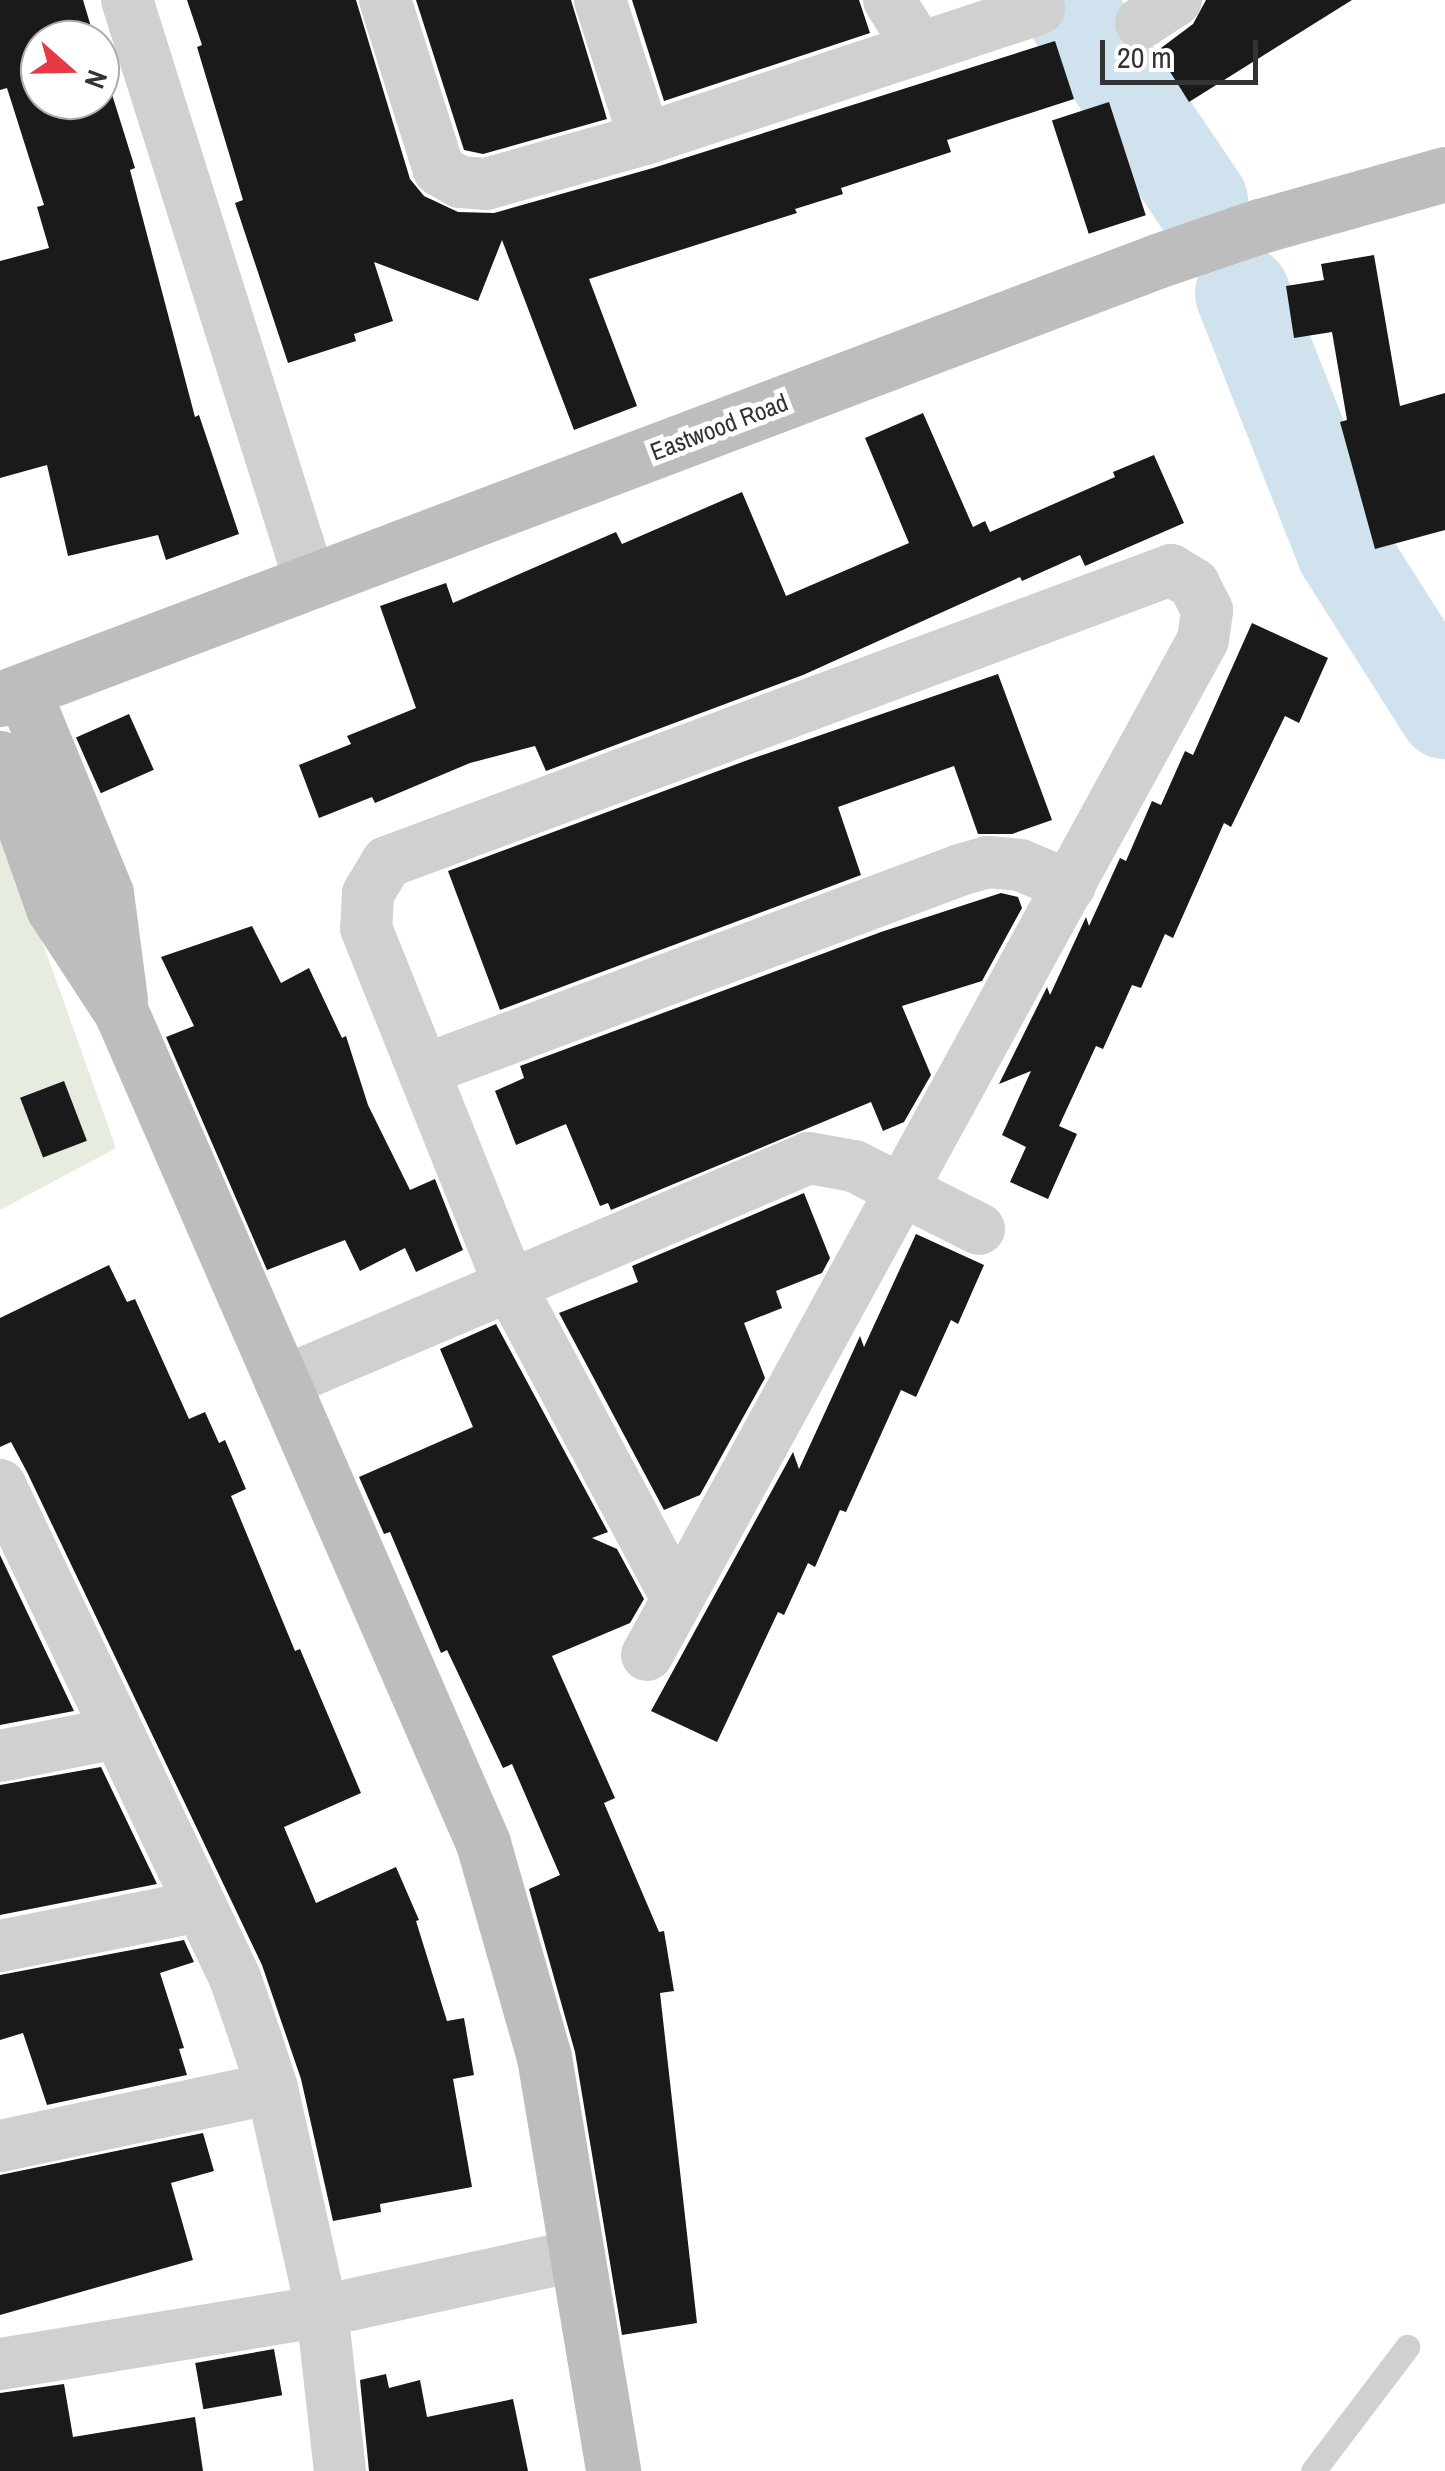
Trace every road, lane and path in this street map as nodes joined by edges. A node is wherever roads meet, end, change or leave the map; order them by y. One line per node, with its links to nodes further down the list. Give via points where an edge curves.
1 (126, 0): 9 (street)
2 (385, 0): 7 (street, via 440,170 460,182 486,184)
3 (600, 0): 7 (street)
4 (890, 0): 6 (street)
5 (1039, 10): 6 (street)
6 (919, 48): 7 (street)
7 (645, 139)
8 (1445, 174): 9 (street, Eastwood Road, via 1157,261)
9 (310, 581): 10 (street, Eastwood Road)
10 (12, 696): 13 (street, via 106,893)
11 (0, 758): 13 (street, via 54,908)
12 (1070, 886): 14 (street, via 1020,865 988,862); 14 (street, via 1203,640 1207,610 1194,584 1170,570 387,862 368,894 366,928); 15 (street)
13 (121, 1012): 18 (street)
14 (424, 1070): 17 (street)
15 (902, 1188): 16 (street); 17 (street, via 854,1166 809,1158); 21 (street)
16 (979, 1230)
17 (509, 1284): 18 (street); 21 (street)
18 (281, 1383): 29 (street, via 483,1843 544,2057)
19 (0, 1485): 20 (street)
20 (16, 1556): 23 (street)
21 (677, 1598): 22 (street)
22 (647, 1655)
23 (117, 1733): 24 (street); 25 (street)
24 (0, 1756)
25 (200, 1906): 26 (street); 27 (street, via 235,1978)
26 (0, 1946)
27 (272, 2088): 28 (street); 30 (street)
28 (0, 2146)
29 (575, 2256): 30 (street); 34 (street)
30 (322, 2311): 32 (street); 33 (street)
31 (1406, 2347): 35 (lane)
32 (0, 2364)
33 (340, 2471)
34 (613, 2471)
35 (1313, 2471)

